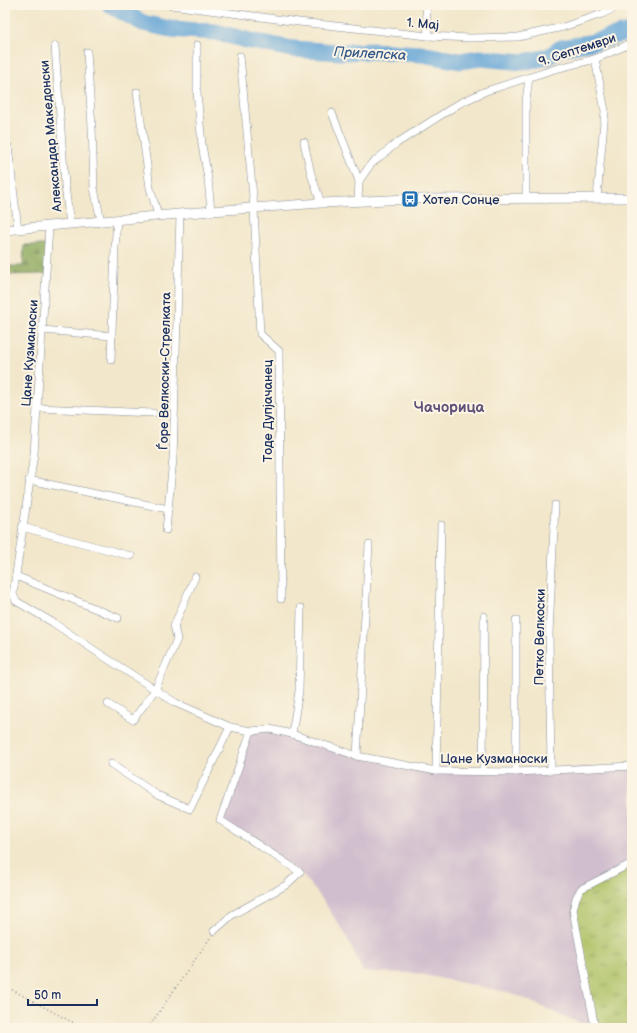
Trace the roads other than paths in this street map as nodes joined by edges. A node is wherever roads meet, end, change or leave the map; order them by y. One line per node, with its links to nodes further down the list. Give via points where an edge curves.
1 (171, 5): 4 (street, 1. Мај)
2 (426, 5): 4 (street)
3 (621, 5): 4 (street, 1. Мај, via 563,27 518,37)
4 (428, 36)
5 (632, 43): 10 (street, 9. Септември)
6 (197, 45): 23 (street, via 197,92)
7 (55, 46): 28 (street, Александар Македонски)
8 (87, 52): 27 (street, via 94,188)
9 (240, 56): 22 (street)
10 (595, 59): 11 (street, 9. Септември); 18 (street, via 605,111)
11 (529, 78): 16 (street, via 486,91 460,103 397,143 371,164); 17 (street, via 526,101)
12 (137, 92): 25 (street, via 150,188)
13 (332, 113): 16 (street)
14 (304, 142): 21 (street)
15 (8, 146): 30 (street)
16 (359, 181): 20 (street)
17 (526, 198): 18 (street, Александар Македонски); 20 (street, Александар Македонски, via 410,198)
18 (597, 198): 19 (street, Александар Македонски)
19 (632, 198)
20 (358, 201): 21 (street, Александар Македонски)
21 (321, 203): 22 (street, Александар Македонски)
22 (254, 208): 23 (street, Александар Македонски); 48 (street, Тоде Дупјачанец, via 260,334 279,351)
23 (211, 211): 24 (street, Александар Македонски)
24 (180, 214): 25 (street, Александар Македонски); 39 (street, Ѓоре Велкоски-Стрелката, via 173,459)
25 (158, 215): 26 (street, Александар Македонски)
26 (118, 219): 27 (street, Александар Македонски); 33 (street)
27 (100, 221): 28 (street, Александар Македонски)
28 (70, 224): 29 (street, Александар Македонски)
29 (49, 227): 30 (street, Александар Македонски); 32 (street, Цане Кузманоски)
30 (18, 229): 31 (street, Александар Македонски)
31 (5, 230)
32 (42, 330): 33 (street); 35 (street, Цане Кузманоски)
33 (112, 336): 34 (street)
34 (111, 360)
35 (38, 408): 36 (street); 37 (street, Цане Кузманоски)
36 (153, 413)
37 (29, 480): 39 (street); 41 (street, Цане Кузманоски)
38 (555, 505): 61 (street, Петко Велкоски, via 549,633)
39 (168, 509): 42 (street, Ѓоре Велкоски-Стрелката)
40 (440, 525): 62 (street)
41 (22, 527): 44 (street); 45 (street, Цане Кузманоски)
42 (166, 530)
43 (369, 545): 58 (street)
44 (131, 556)
45 (16, 576): 47 (street, Цане Кузманоски); 51 (street)
46 (195, 577): 53 (street, via 174,626 177,639)
47 (9, 594): 53 (street, Цане Кузманоски, via 16,601)
48 (281, 599)
49 (301, 608): 57 (street, via 300,691)
50 (484, 616): 63 (street)
51 (118, 618)
52 (516, 620): 64 (street, Петко Велкоски)
53 (155, 690): 54 (street, via 133,720); 55 (street, Цане Кузманоски)
54 (108, 704)
55 (230, 727): 56 (street, Цане Кузманоски); 59 (street, via 190,810 157,795)
56 (251, 732): 57 (street, Цане Кузманоски, via 270,729); 66 (street, via 220,820 300,872 286,885 232,915)
57 (292, 734): 58 (street, Цане Кузманоски)
58 (357, 756): 62 (street, Цане Кузманоски)
59 (111, 764)
60 (632, 766): 61 (street, Цане Кузманоски)
61 (551, 770): 64 (street, Цане Кузманоски)
62 (436, 771): 63 (street, Цане Кузманоски)
63 (483, 771): 64 (street, Цане Кузманоски)
64 (516, 772)
65 (632, 863): 67 (street, via 581,889 573,910)
66 (214, 931)
67 (595, 1028)

